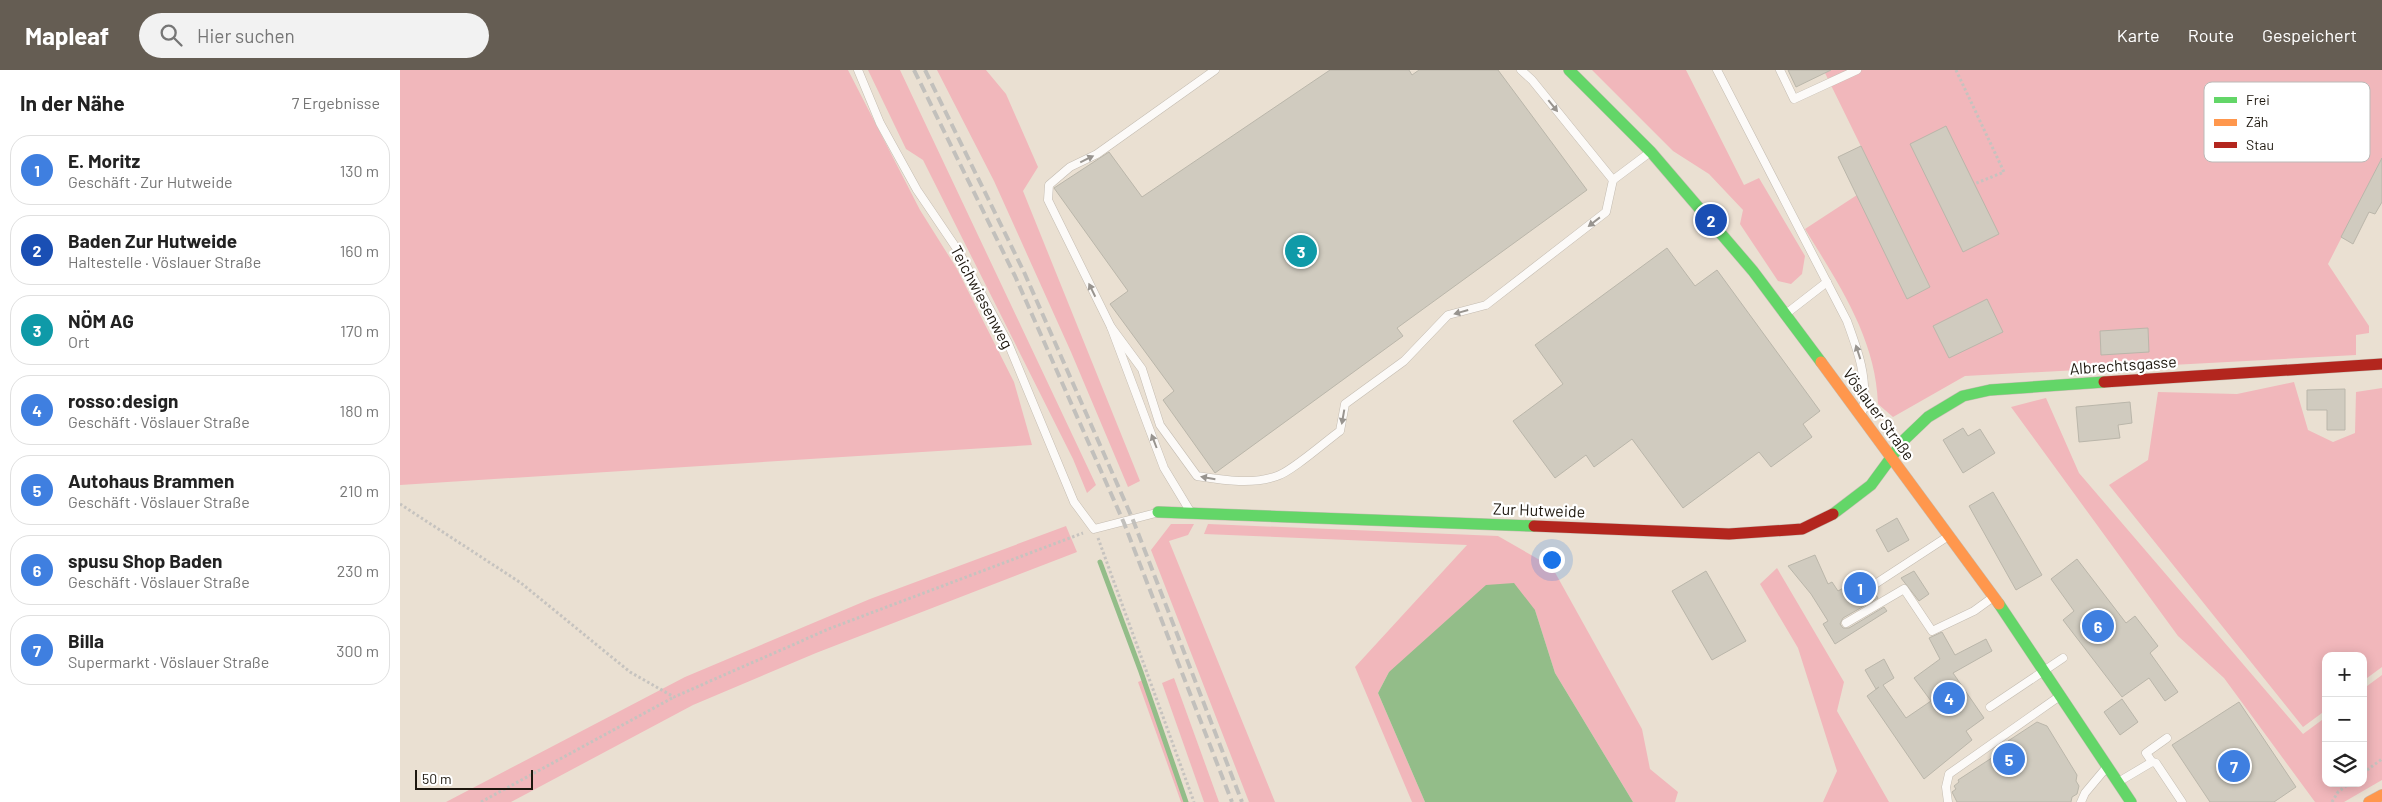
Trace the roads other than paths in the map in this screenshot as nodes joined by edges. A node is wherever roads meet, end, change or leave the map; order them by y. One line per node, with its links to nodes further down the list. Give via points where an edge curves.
1 (858, 70): 16 (lane, Teichwiesenweg, via 880,123 917,190 959,252 1008,343 1074,502 1094,529)
2 (1215, 70): 12 (lane, one-way to 2, via 1048,200 1049,185 1070,167 1097,154)
3 (1521, 70): 9 (lane, one-way to 9)
4 (1569, 70): 8 (street, Vöslauer Straße)
5 (1717, 70): 10 (lane)
6 (1780, 70): 7 (lane, via 1794,99)
7 (1857, 70)
8 (1651, 152): 9 (lane); 11 (street, Vöslauer Straße, via 1723,234)
9 (1613, 180): 12 (lane, one-way to 12, via 1606,212 1486,305 1448,315 1404,360 1345,404 1340,431 1279,476 1258,481 1197,476 1160,425 1142,369)
10 (1827, 282): 11 (lane); 14 (lane, one-way to 10, via 1866,393 1860,356)
11 (1785, 315): 14 (street, Vöslauer Straße)
12 (1110, 327): 17 (lane, one-way to 12, via 1164,468)
13 (2382, 364): 15 (street, Albrechtsgasse, via 1990,390 1962,396 1928,417)
14 (1861, 417): 15 (street, Vöslauer Straße)
15 (1891, 458): 17 (street, Zur Hutweide, via 1871,485 1826,519 1802,529 1729,534); 18 (street, Vöslauer Straße)
16 (1158, 512): 17 (street, Zur Hutweide)
17 (1193, 515)
18 (1948, 536): 19 (lane); 20 (street, Vöslauer Straße)
19 (1869, 588)
20 (1994, 597): 21 (lane, via 1974,611 1932,631 1904,589); 23 (street, Vöslauer Straße)
21 (1846, 623)
22 (2063, 658): 23 (lane)
23 (2044, 671): 24 (street, Vöslauer Straße); 25 (lane)
24 (2060, 695): 28 (street, Vöslauer Straße); 31 (lane, via 1949,774 1946,786)
25 (1990, 707)
26 (2167, 738): 27 (lane, via 2146,752)
27 (2152, 762): 29 (lane); 34 (lane, via 2156,762)
28 (2107, 767): 29 (street); 32 (lane)
29 (2115, 788): 33 (street)
30 (2382, 795): 35 (street)
31 (1948, 802)
32 (2081, 802)
33 (2131, 802)
34 (2182, 802)
35 (2369, 802)

